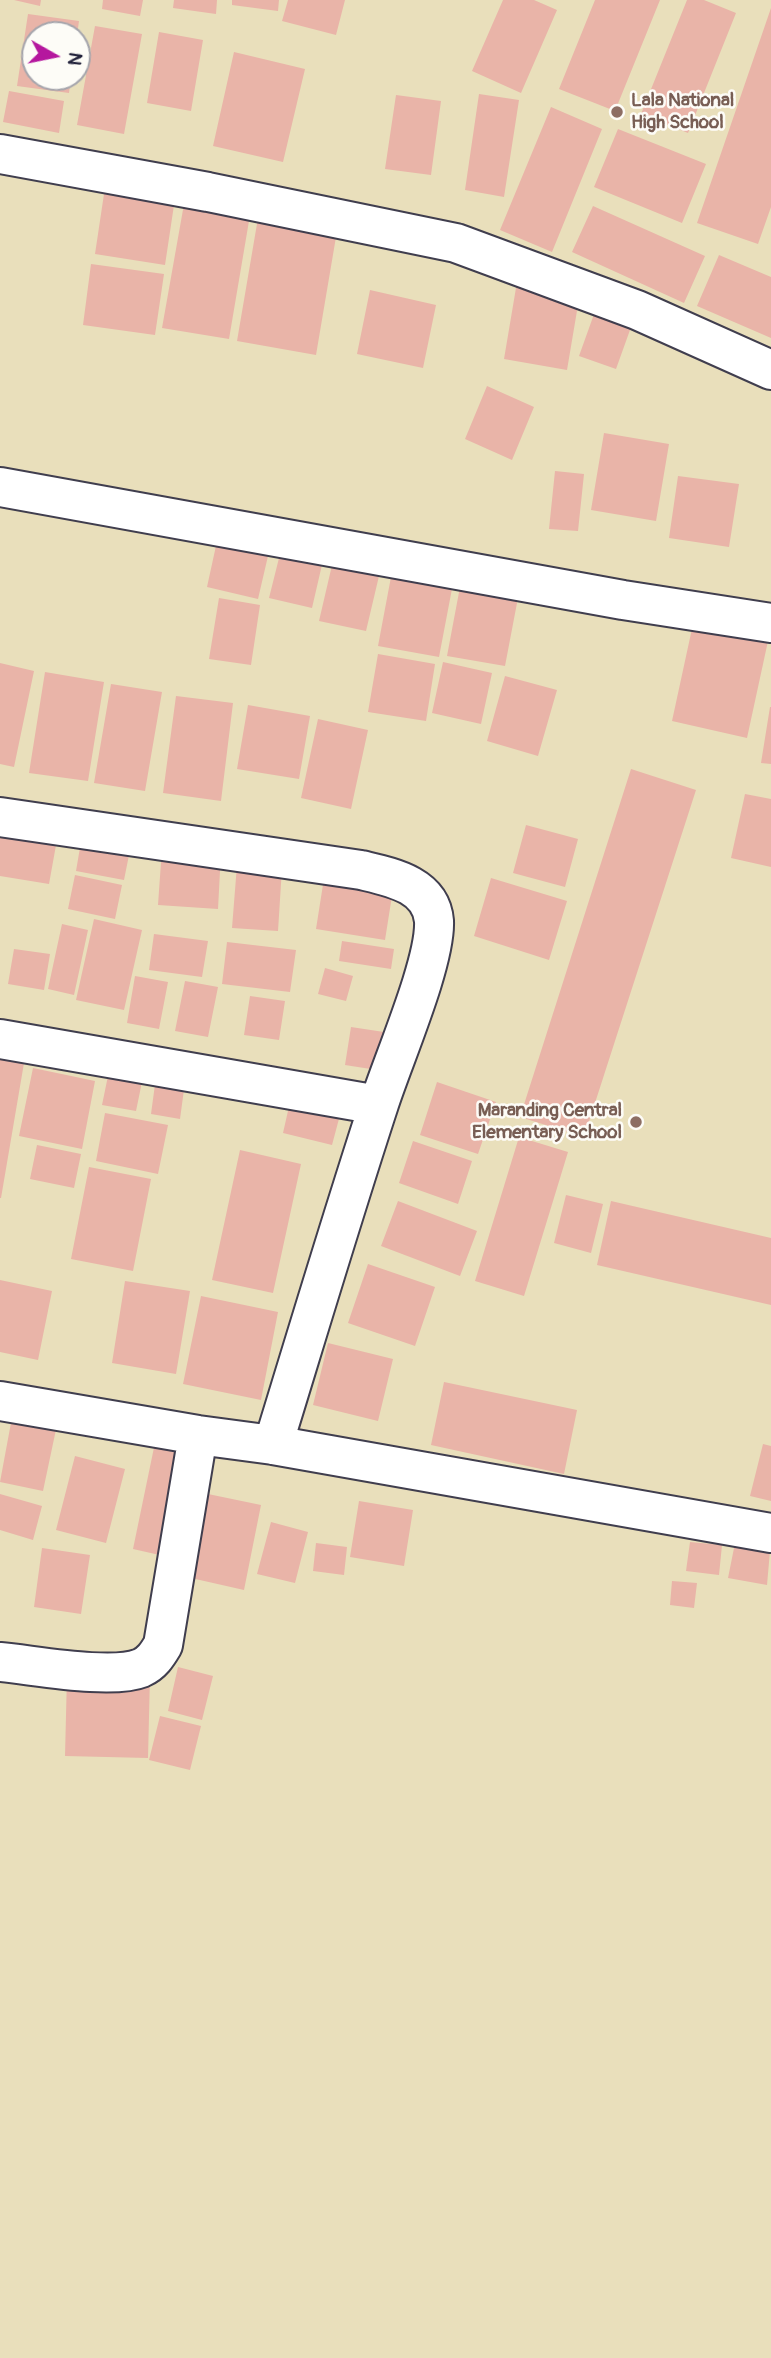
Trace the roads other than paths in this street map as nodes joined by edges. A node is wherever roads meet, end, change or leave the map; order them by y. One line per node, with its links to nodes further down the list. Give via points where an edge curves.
1 (0, 154): 2 (street, via 456,243 637,310)
2 (771, 370)
3 (0, 487): 4 (street)
4 (771, 623)
5 (0, 817): 7 (street, via 361,870 397,878 424,895 434,919 429,955)
6 (0, 1039): 7 (street)
7 (378, 1105): 10 (street)
8 (0, 1401): 9 (street)
9 (198, 1435): 10 (street); 12 (street, via 163,1645 153,1661 115,1672)
10 (273, 1445): 11 (street)
11 (771, 1534)
12 (0, 1662)

